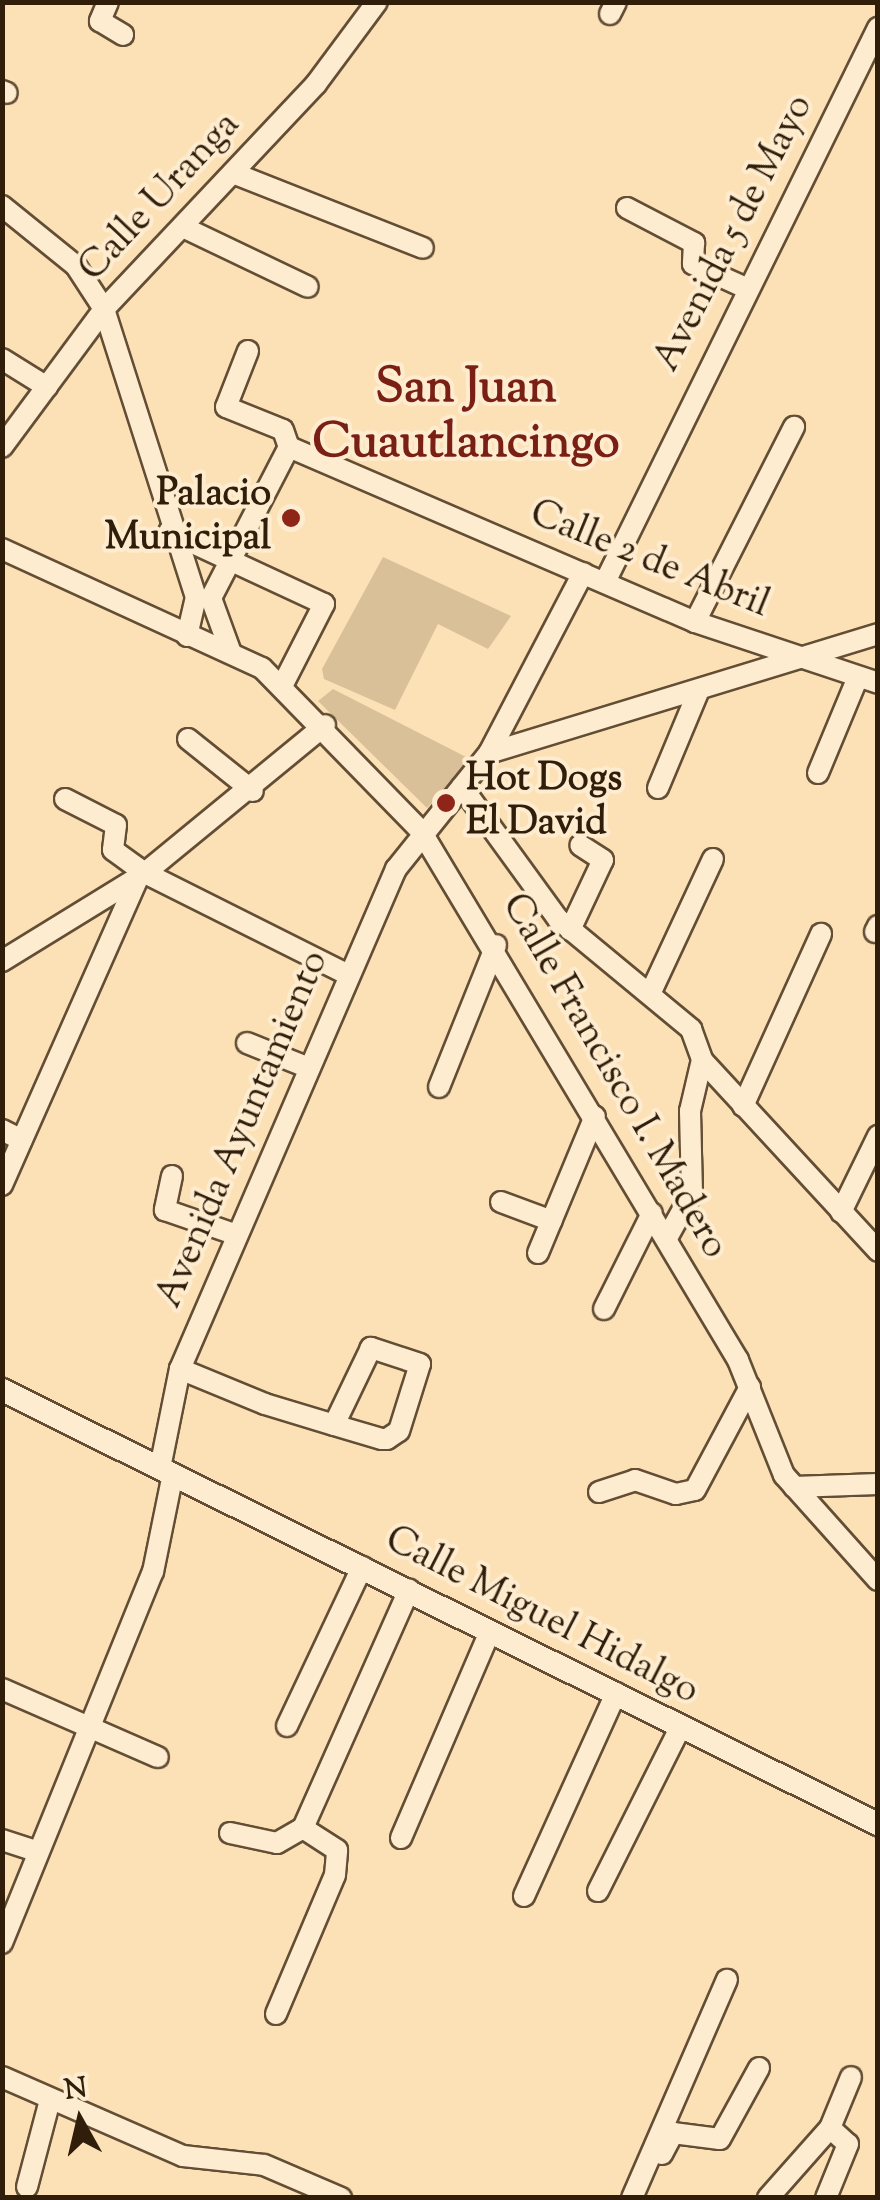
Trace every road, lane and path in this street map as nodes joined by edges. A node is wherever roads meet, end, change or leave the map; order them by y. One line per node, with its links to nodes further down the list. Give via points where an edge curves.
1 (108, 2): 4 (street, via 100,21)
2 (377, 2): 5 (street, Calle Uranga)
3 (878, 28): 10 (street, Avenida 5 de Mayo)
4 (123, 35)
5 (233, 173): 8 (street, Calle Uranga); 9 (street)
6 (2, 206): 12 (street, via 76,266)
7 (628, 208): 10 (street, via 694,243 692,264)
8 (185, 228): 11 (street); 12 (street, Calle Uranga)
9 (423, 248)
10 (744, 287): 23 (street, Avenida 5 de Mayo)
11 (308, 288)
12 (104, 309): 15 (street, Calle Uranga); 19 (street)
13 (248, 351): 18 (street, Calle 2 de Abril, via 226,407 284,430)
14 (2, 360): 15 (street)
15 (47, 387): 17 (street, Calle Uranga)
16 (794, 426): 24 (street)
17 (2, 447)
18 (288, 447): 21 (street); 22 (street, Calle 2 de Abril)
19 (170, 532): 21 (street); 26 (street, via 199,609)
20 (2, 549): 26 (street, Calle Francisco I. Madero)
21 (230, 559): 27 (street, via 211,598); 30 (street, via 324,604)
22 (583, 573): 23 (street, Calle 2 de Abril); 34 (street, Avenida Ayuntamiento)
23 (605, 582): 24 (street, Calle 2 de Abril)
24 (695, 622): 28 (street, Calle 2 de Abril)
25 (878, 634): 28 (street)
26 (187, 636): 27 (street, Calle Francisco I. Madero)
27 (231, 653): 30 (street, Calle Francisco I. Madero)
28 (797, 658): 29 (street, Calle 2 de Abril); 31 (street)
29 (868, 680): 35 (street)
30 (283, 684): 32 (street, Calle Francisco I. Madero)
31 (699, 690): 34 (street); 37 (street)
32 (325, 725): 38 (street); 40 (street, Calle Francisco I. Madero)
33 (188, 739): 38 (street)
34 (489, 753): 36 (street, Avenida Ayuntamiento)
35 (818, 774)
36 (462, 788): 40 (street, Avenida Ayuntamiento); 44 (street)
37 (658, 788)
38 (253, 791): 43 (street)
39 (65, 799): 43 (street, via 116,825 113,850)
40 (421, 832): 46 (street, Calle Francisco I. Madero); 48 (street, Avenida Ayuntamiento)
41 (580, 845): 44 (street, via 603,860)
42 (713, 859): 49 (street)
43 (141, 876): 47 (street); 48 (street); 58 (street)
44 (570, 930): 49 (street)
45 (820, 934): 54 (street)
46 (496, 944): 53 (street); 55 (street, Calle Francisco I. Madero)
47 (2, 961)
48 (350, 975): 52 (street, Avenida Ayuntamiento)
49 (650, 994): 51 (street, via 691,1029)
50 (247, 1043): 52 (street)
51 (702, 1060): 54 (street); 66 (street, via 690,1110 692,1194)
52 (309, 1068): 65 (street, Avenida Ayuntamiento)
53 (439, 1087)
54 (743, 1106): 62 (street)
55 (595, 1116): 63 (street, Calle Francisco I. Madero); 64 (street)
56 (2, 1130): 58 (street)
57 (878, 1136): 62 (street)
58 (22, 1140): 60 (street)
59 (172, 1176): 65 (street, via 165,1210)
60 (2, 1185)
61 (501, 1202): 64 (street)
62 (841, 1212): 67 (street)
63 (652, 1214): 66 (street, Calle Francisco I. Madero); 69 (street)
64 (552, 1221): 68 (street)
65 (237, 1235): 70 (street, Avenida Ayuntamiento)
66 (666, 1238): 71 (street, Calle Francisco I. Madero)
67 (878, 1251)
68 (538, 1252)
69 (604, 1308)
70 (180, 1369): 73 (street); 74 (street, Avenida Ayuntamiento)
71 (750, 1387): 76 (street, Calle Francisco I. Madero); 77 (street, via 695,1490 676,1494 636,1480)
72 (2, 1390): 74 (street, Calle Miguel Hidalgo)
73 (334, 1425): 73 (street, via 394,1438 420,1364 371,1348)
74 (166, 1471): 78 (street, Calle Miguel Hidalgo); 86 (street, Avenida Ayuntamiento, via 152,1572)
75 (878, 1484): 76 (street)
76 (794, 1487): 79 (street, Calle Francisco I. Madero)
77 (599, 1492)
78 (362, 1566): 80 (street, Calle Miguel Hidalgo); 84 (street)
79 (878, 1580)
80 (409, 1590): 81 (street, Calle Miguel Hidalgo); 89 (street)
81 (490, 1631): 83 (street, Calle Miguel Hidalgo); 91 (street)
82 (2, 1689): 86 (street)
83 (616, 1694): 85 (street, Calle Miguel Hidalgo); 96 (street)
84 (287, 1726)
85 (681, 1726): 88 (street, Calle Miguel Hidalgo); 94 (street)
86 (89, 1727): 87 (street); 93 (street, Avenida Ayuntamiento)
87 (158, 1757)
88 (878, 1824)
89 (304, 1828): 90 (street, via 277,1843); 99 (street, via 337,1850 335,1874)
90 (230, 1833)
91 (401, 1838)
92 (2, 1840): 93 (street)
93 (38, 1852): 95 (street, Avenida Ayuntamiento)
94 (598, 1892)
95 (11, 1894): 97 (street, Avenida Ayuntamiento)
96 (524, 1896)
97 (4, 1938)
98 (726, 1980): 107 (street)
99 (276, 2014)
100 (759, 2068): 108 (street, via 720,2139 673,2133)
101 (2, 2077): 103 (street)
102 (851, 2077): 104 (street)
103 (50, 2100): 105 (street); 106 (street, via 183,2156 264,2165)
104 (830, 2128): 109 (street); 110 (street, via 848,2144)
105 (27, 2187)
106 (341, 2198)
107 (632, 2198)
108 (643, 2198)
109 (768, 2198)
110 (826, 2198)

